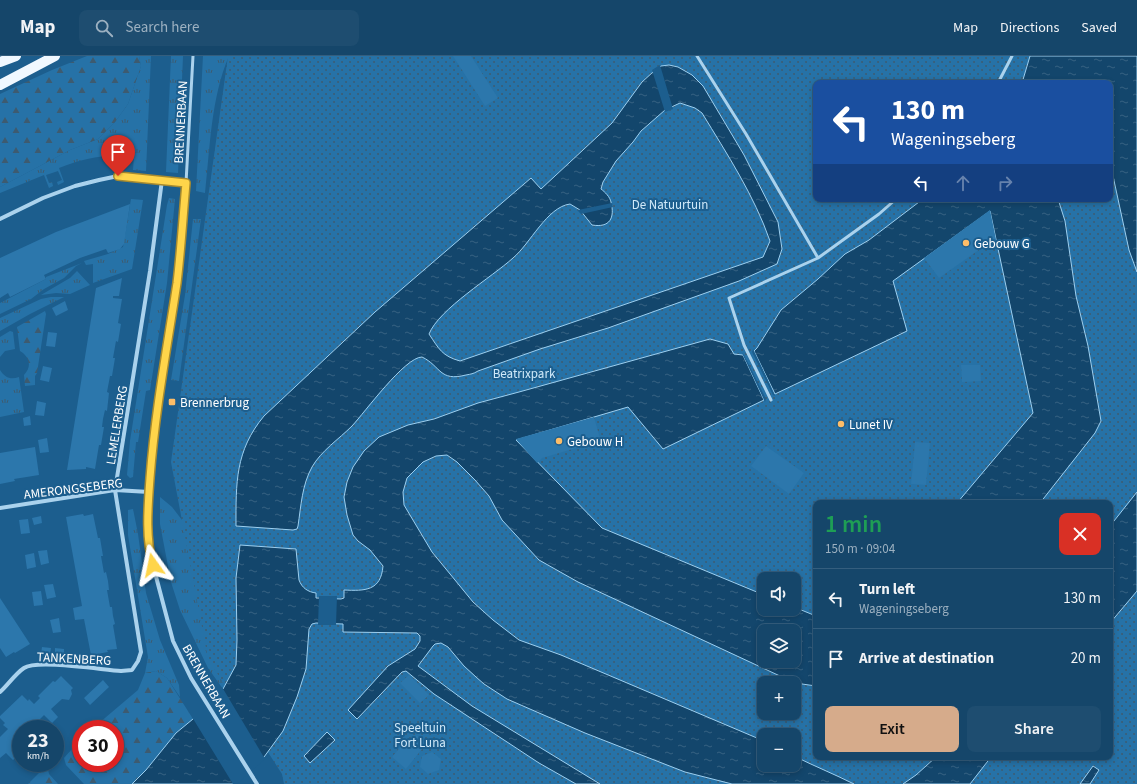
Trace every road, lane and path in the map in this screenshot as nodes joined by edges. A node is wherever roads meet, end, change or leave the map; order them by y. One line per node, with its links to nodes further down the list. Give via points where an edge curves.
1 (16, 56): 6 (main road)
2 (55, 56): 8 (main road)
3 (193, 56): 10 (lane, BRENNERBAAN)
4 (697, 56): 13 (lane)
5 (1012, 56): 7 (lane)
6 (0, 62)
7 (1000, 80)
8 (0, 85)
9 (162, 180): 10 (street); 12 (street, via 118,176 75,186); 15 (street, LEMELERBERG)
10 (186, 183): 16 (street, BRENNERBAAN, via 177,281 153,437)
11 (893, 202): 13 (lane)
12 (0, 219)
13 (818, 258): 14 (lane, via 729,298 744,345)
14 (771, 400)
15 (115, 490): 16 (street, AMERONGSEBERG); 17 (street, AMERONGSEBERG); 18 (street, LEMELERBERG, via 141,652)
16 (149, 492): 20 (street, BRENNERBAAN, via 149,550 173,642 191,678)
17 (0, 508)
18 (132, 670): 19 (street, TANKENBERG, via 33,665 24,668)
19 (0, 692)
20 (257, 784)

